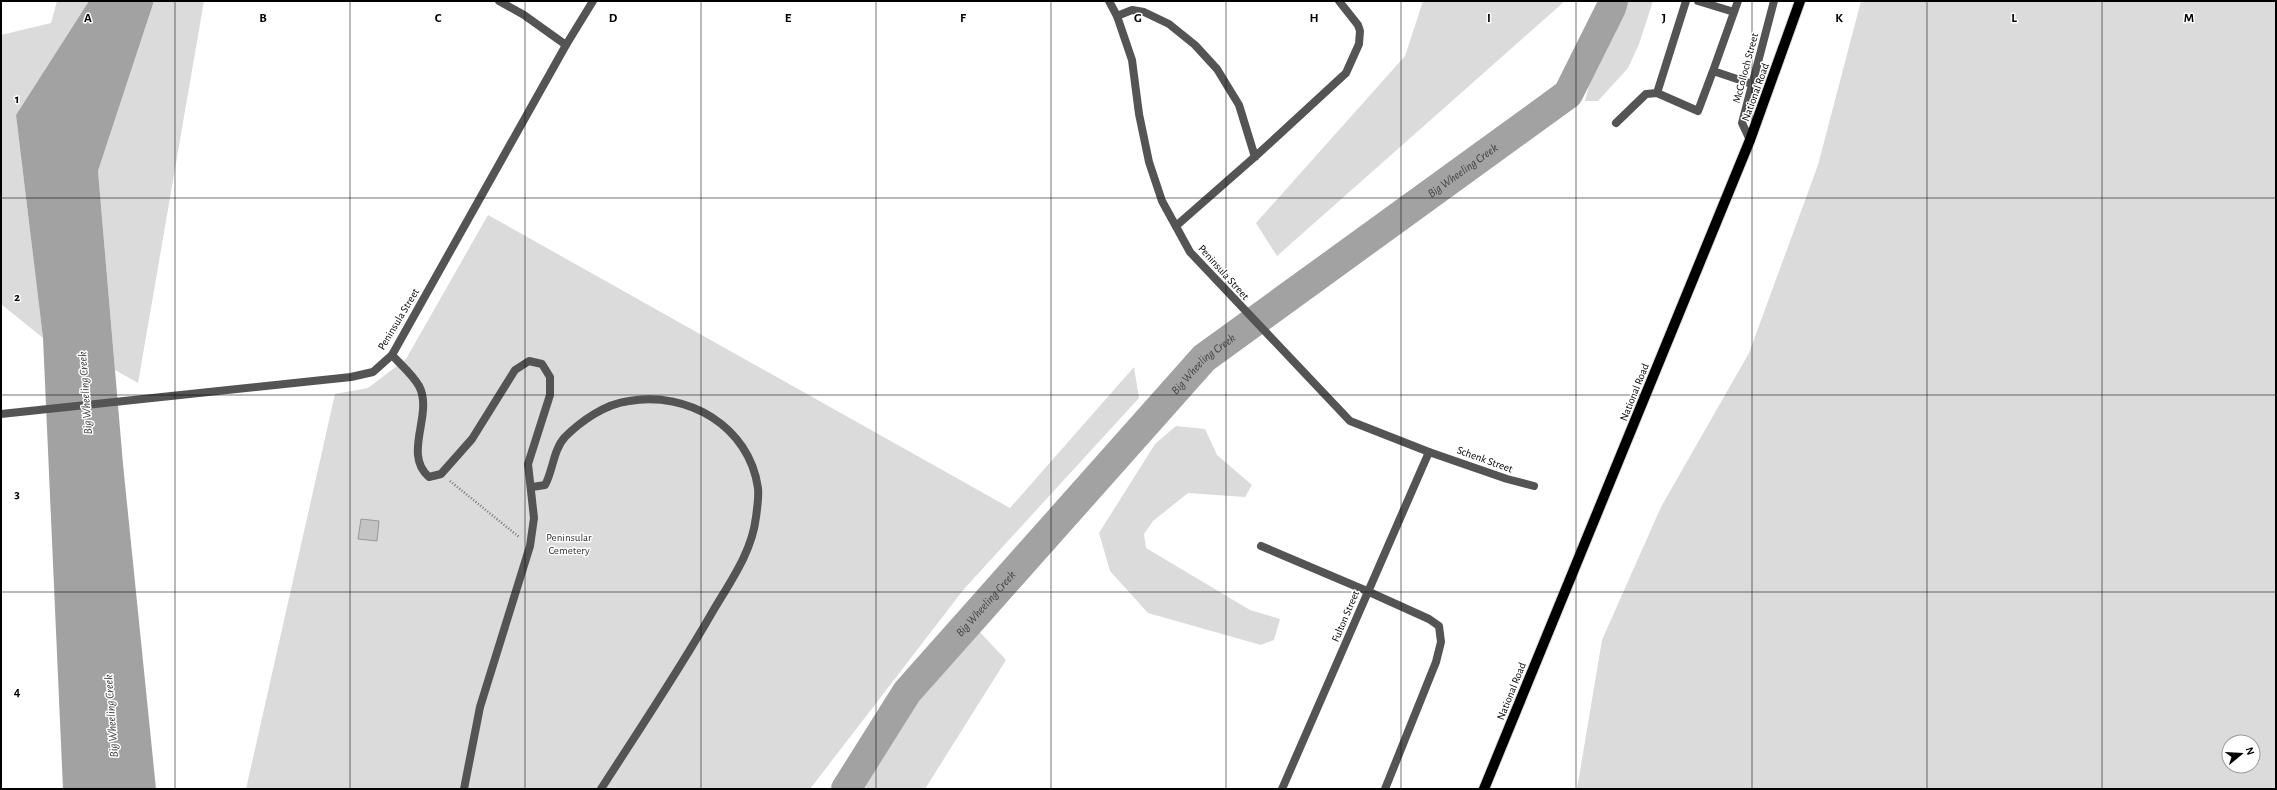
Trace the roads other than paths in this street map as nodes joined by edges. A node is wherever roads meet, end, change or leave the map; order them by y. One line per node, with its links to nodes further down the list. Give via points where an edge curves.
1 (499, 1): 12 (street)
2 (593, 1): 12 (street, Peninsula Street)
3 (1109, 1): 11 (street, Peninsula Street)
4 (1338, 1): 18 (street, via 1360,31 1359,44 1346,73)
5 (1686, 1): 15 (street)
6 (1698, 1): 10 (street)
7 (1738, 1): 10 (street)
8 (1774, 1): 14 (street, McColloch Street)
9 (1800, 1): 17 (main road, National Road)
10 (1734, 12): 13 (street)
11 (1118, 16): 18 (street, via 1132,10 1144,12 1169,24 1195,45 1216,69 1238,105); 19 (street, Peninsula Street, via 1132,60 1149,162 1162,201)
12 (566, 44): 20 (street, Peninsula Street)
13 (1712, 71): 14 (street); 15 (street, via 1698,112)
14 (1752, 84): 17 (street, McColloch Street, via 1742,123)
15 (1657, 93): 16 (street, via 1646,94)
16 (1616, 123)
17 (1750, 140): 31 (main road, National Road)
18 (1255, 157): 19 (street)
19 (1176, 226): 22 (street, Peninsula Street, via 1190,252 1350,421)
20 (392, 355): 21 (street, Peninsula Street, via 373,372 351,377); 24 (street, via 419,386 423,406 418,456 422,471 429,477 441,474 472,439 515,370 529,361 542,364 550,377 550,395 528,464)
21 (1, 414)
22 (1429, 452): 23 (street, Schenk Street); 26 (street, Fulton Street)
23 (1534, 486)
24 (532, 487): 27 (street, via 534,518 530,546 480,707); 28 (street, via 545,485 564,439 583,422 603,409 627,401 655,398 682,403 710,414 732,432 750,459 758,489 756,520 744,558 683,663)
25 (1261, 546): 26 (street)
26 (1367, 591): 29 (street, Fulton Street); 30 (street, via 1434,622 1439,626 1441,642 1436,662)
27 (464, 789)
28 (601, 789)
29 (1282, 789)
30 (1385, 789)
31 (1484, 789)

